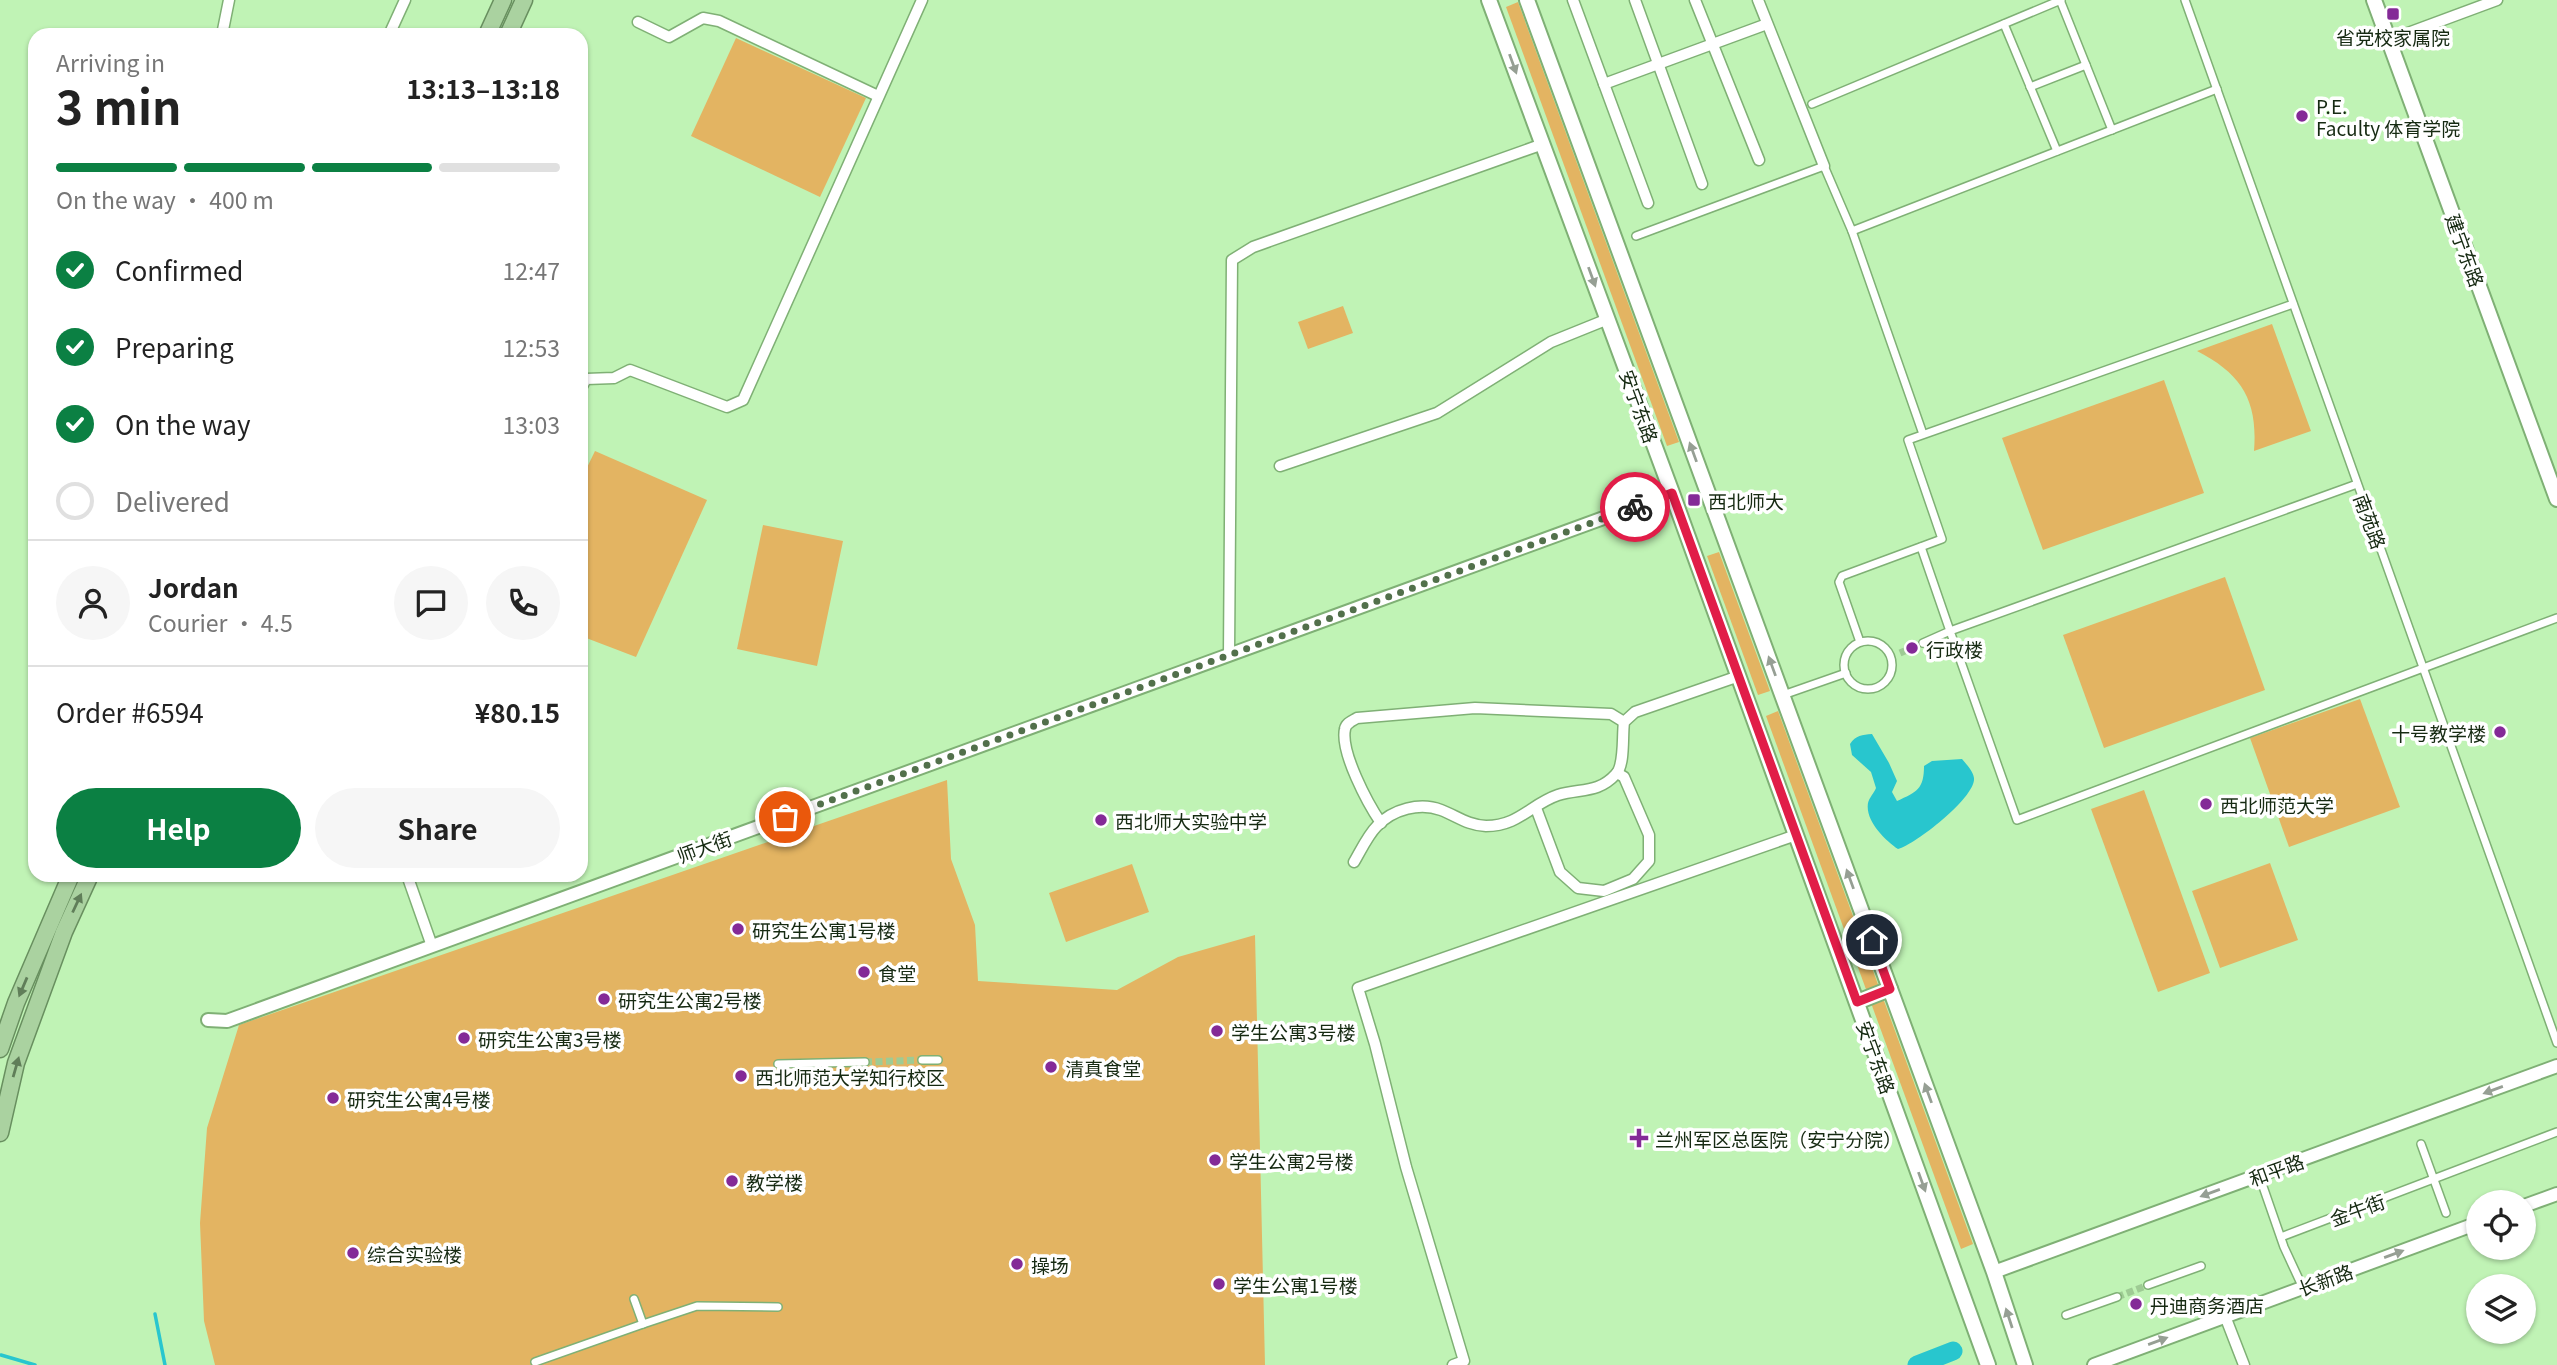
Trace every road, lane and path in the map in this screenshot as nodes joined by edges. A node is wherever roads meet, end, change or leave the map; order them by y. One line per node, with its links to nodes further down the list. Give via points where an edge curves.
1 (229, 0): 19 (street)
2 (405, 0): 20 (street)
3 (503, 0): 21 (highway)
4 (526, 0): 22 (highway)
5 (922, 0): 30 (street)
6 (1489, 0): 33 (main road, 安宁东路, one-way to 33)
7 (1527, 0): 60 (main road, 安宁东路, one-way to 7)
8 (1573, 0): 27 (street)
9 (1635, 0): 25 (street)
10 (1695, 0): 24 (street)
11 (1758, 0): 17 (street)
12 (2060, 0): 18 (street); 26 (street)
13 (2185, 0): 29 (street, 南苑路)
14 (2374, 0): 23 (main road, 建宁东路)
15 (2497, 0): 23 (street)
16 (638, 22): 30 (street, via 669,37 703,19 719,21)
17 (1767, 24): 24 (street); 36 (street)
18 (2004, 24): 28 (street); 31 (street)
19 (223, 28)
20 (392, 28)
21 (490, 28)
22 (513, 28)
23 (2389, 40): 48 (main road, 建宁东路)
24 (1713, 44): 25 (street); 35 (street)
25 (1658, 64): 27 (street); 37 (street)
26 (2086, 65): 28 (street); 32 (street)
27 (1604, 84): 38 (street)
28 (2031, 88): 34 (street)
29 (2217, 89): 32 (street); 41 (street, 南苑路)
30 (878, 96): 43 (street, via 743,400 727,407 630,370 614,378)
31 (1812, 104)
32 (2112, 130): 34 (street)
33 (1543, 144): 42 (main road, 安宁东路, one-way to 42); 55 (street, via 1253,247 1232,260)
34 (2057, 151): 39 (street)
35 (1759, 160)
36 (1824, 166): 39 (street); 40 (street)
37 (1702, 184)
38 (1648, 203)
39 (1852, 231): 44 (street)
40 (1636, 236)
41 (2293, 304): 44 (street); 46 (street, 南苑路)
42 (1608, 319): 45 (street, via 1551,342 1437,413); 47 (main road, 安宁东路)
43 (588, 379)
44 (1923, 434): 49 (street, via 1908,440 1942,539)
45 (1280, 466)
46 (2357, 484): 51 (street); 57 (street, 南苑路)
47 (1672, 493): 55 (street, 师大街); 59 (main road, 安宁东路)
48 (2557, 499)
49 (1921, 547): 51 (street); 52 (street, via 1842,576 1839,582)
50 (2557, 618): 57 (street)
51 (1950, 631): 53 (street); 57 (street, via 2017,820)
52 (1860, 642): 56 (street, via 1879,643); 58 (street, via 1846,654)
53 (1923, 643)
54 (1900, 653): 56 (street)
55 (1229, 654): 71 (street, 师大街)
56 (1891, 656): 58 (street, via 1890,675 1877,687 1858,687)
57 (2423, 667): 75 (street, 南苑路)
58 (1846, 673): 60 (street)
59 (1739, 676): 61 (street, via 1635,712); 65 (main road, 安宁东路)
60 (1783, 695): 72 (main road, 安宁东路, one-way to 60)
61 (1624, 722): 62 (street, via 1623,763); 64 (street, via 1611,714 1475,708 1357,718 1344,730 1347,747 1366,800)
62 (1617, 773): 63 (street, via 1597,789 1560,794); 63 (street, via 1649,835 1649,862 1633,879 1604,891 1577,888 1560,872)
63 (1536, 808): 64 (street, via 1513,821 1488,826 1467,824 1424,806 1408,808)
64 (1381, 823): 66 (street)
65 (1796, 835): 73 (main road, 安宁东路); 103 (street, via 1358,988 1465,1361)
66 (1354, 862)
67 (69, 882): 70 (highway)
68 (86, 882): 70 (highway, one-way to 68)
69 (409, 882): 71 (street)
70 (56, 929): 76 (highway, one-way to 76, via 16,1003); 83 (highway, one-way to 70)
71 (432, 946): 74 (street, 师大街, via 227,1021)
72 (1890, 989): 73 (main road); 93 (main road, 安宁东路, one-way to 72)
73 (1857, 1002): 104 (main road, 安宁东路, one-way to 104)
74 (208, 1020)
75 (2557, 1043)
76 (0, 1049)
77 (922, 1060): 78 (street)
78 (938, 1060)
79 (865, 1062): 80 (street)
80 (778, 1064)
81 (2557, 1066): 85 (street, 和平路, one-way to 85)
82 (2557, 1132): 86 (street, 金牛街)
83 (0, 1133)
84 (2421, 1144): 86 (street)
85 (2259, 1175): 91 (street); 93 (street, 和平路, one-way to 93)
86 (2434, 1180): 89 (street); 91 (street, 金牛街)
87 (2557, 1194): 88 (street)
88 (2536, 1202)
89 (2446, 1213)
90 (2466, 1227): 95 (street, 长新路, one-way to 90)
91 (2281, 1237): 95 (street)
92 (2201, 1266): 94 (street)
93 (1994, 1272): 105 (main road, 安宁东路, one-way to 93)
94 (2148, 1285)
95 (2303, 1288): 100 (street, 长新路)
96 (2117, 1297): 99 (street)
97 (634, 1299): 101 (street)
98 (778, 1307): 101 (street, via 698,1307)
99 (2066, 1315)
100 (2225, 1316): 106 (street, 长新路, one-way to 100); 107 (street)
101 (643, 1324): 102 (street)
102 (536, 1362)
103 (1453, 1365)
104 (1989, 1365)
105 (2025, 1365)
106 (2094, 1365)
107 (2244, 1365)

